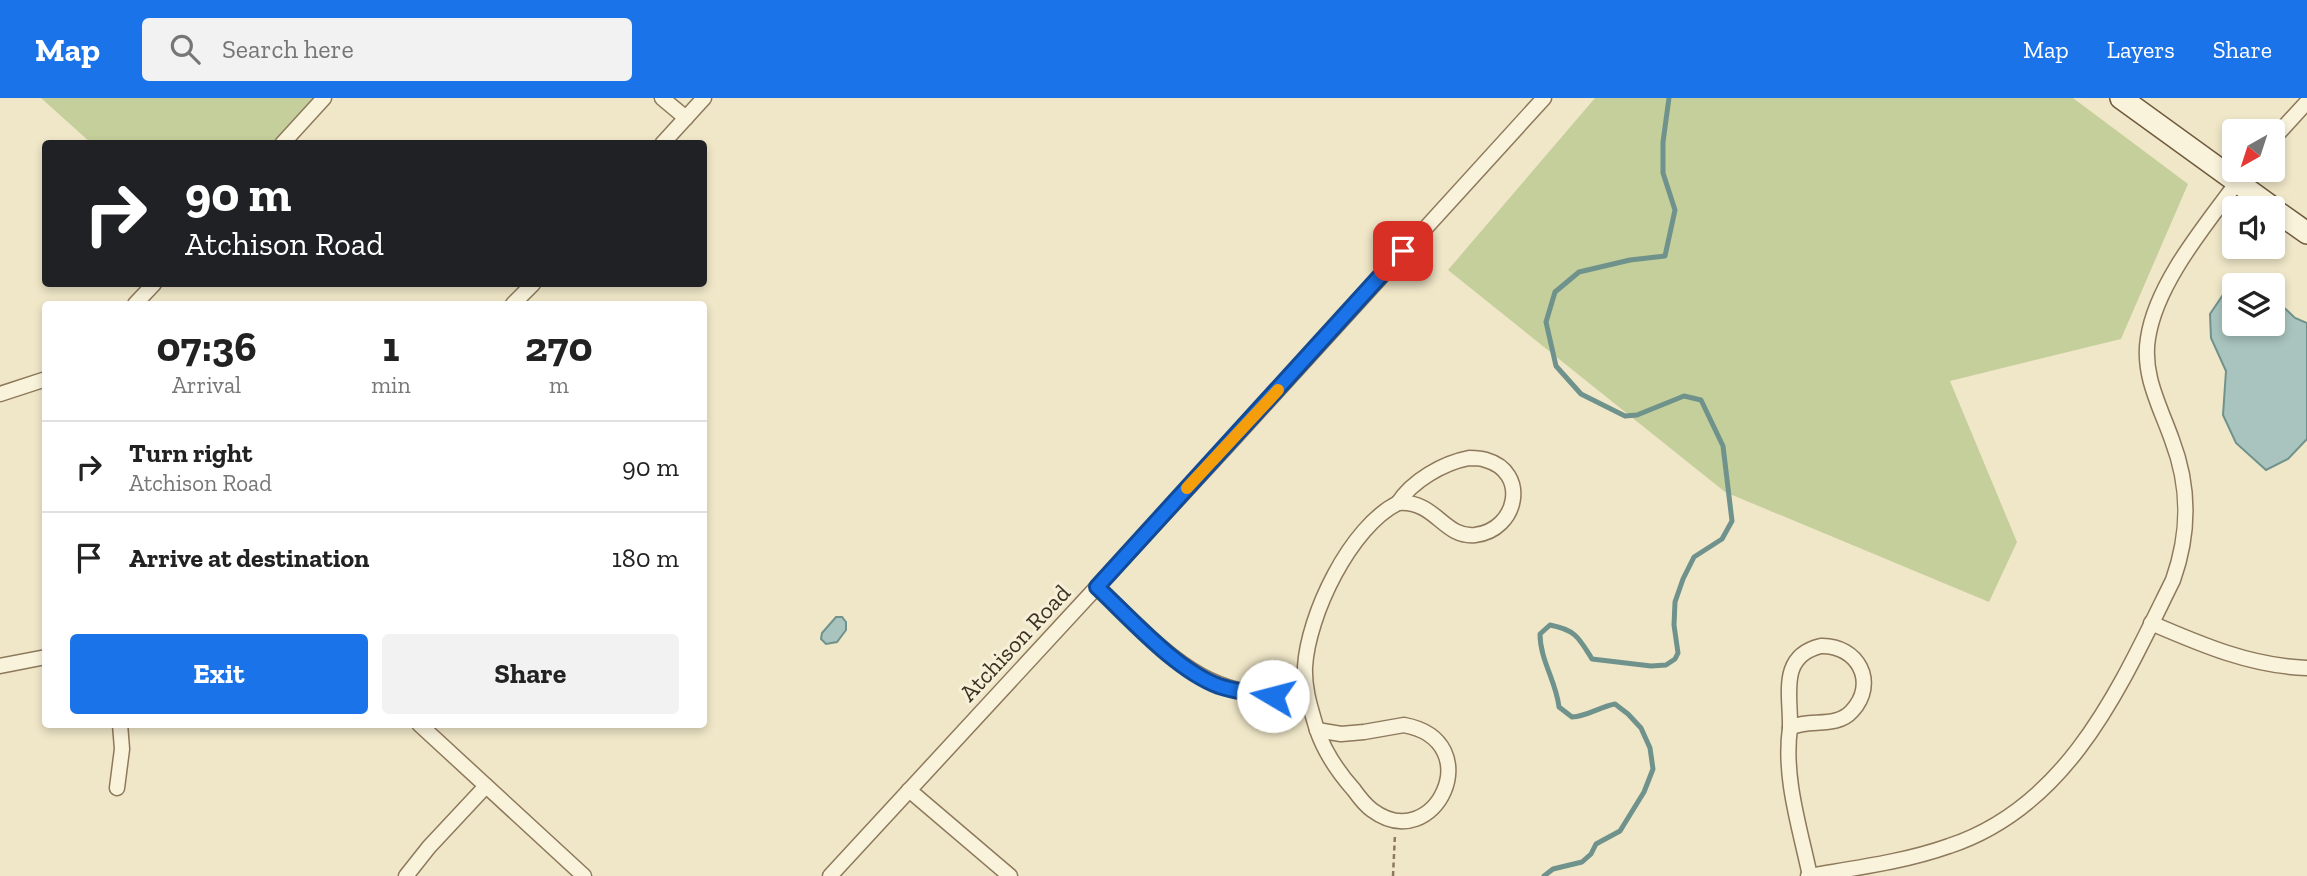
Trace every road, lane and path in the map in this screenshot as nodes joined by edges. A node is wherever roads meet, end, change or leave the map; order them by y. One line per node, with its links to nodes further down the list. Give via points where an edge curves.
1 (324, 98): 9 (street)
2 (662, 98): 7 (street)
3 (704, 98): 7 (street)
4 (1544, 98): 24 (street, Atchison Road)
5 (2121, 98): 11 (street)
6 (2307, 102): 8 (street)
7 (686, 118): 10 (street)
8 (2286, 125)
9 (286, 140)
10 (666, 140)
11 (2222, 163)
12 (2238, 182): 25 (street, via 2166,285 2148,338 2149,379 2179,460 2187,505 2180,558)
13 (2248, 182): 14 (street)
14 (2261, 196)
15 (2285, 217): 16 (street)
16 (2307, 233)
17 (151, 287): 19 (street)
18 (530, 287): 20 (street)
19 (138, 301)
20 (516, 301)
21 (42, 380): 22 (street)
22 (0, 394)
23 (1398, 503): 23 (street, via 1420,505 1451,529 1472,535 1497,526 1508,515 1514,496 1508,476 1496,464 1469,458 1414,484); 29 (street, via 1364,531 1342,559 1313,628 1305,667)
24 (1097, 587): 29 (street, via 1201,678 1242,692); 36 (street, Atchison Road)
25 (2151, 623): 28 (street, via 2235,657); 43 (street, via 2081,748 2036,797 2010,816 1949,846)
26 (42, 658): 27 (street)
27 (0, 666)
28 (2307, 668)
29 (1306, 694): 33 (street)
30 (120, 728): 35 (street)
31 (423, 728): 34 (street)
32 (1790, 728): 32 (street, via 1840,719 1855,707 1860,698 1861,668 1848,652 1830,646 1802,654 1789,678); 43 (street, via 1791,781)
33 (1317, 730): 37 (street, via 1341,776 1370,809); 37 (street, via 1364,733 1404,724 1429,733 1438,743 1449,768 1443,796 1425,814)
34 (486, 786): 38 (street); 39 (street)
35 (117, 788)
36 (909, 790): 40 (street, Atchison Road); 41 (street)
37 (1395, 820): 42 (path)
38 (406, 876)
39 (584, 876)
40 (830, 876)
41 (1010, 876)
42 (1393, 876)
43 (1809, 876)

